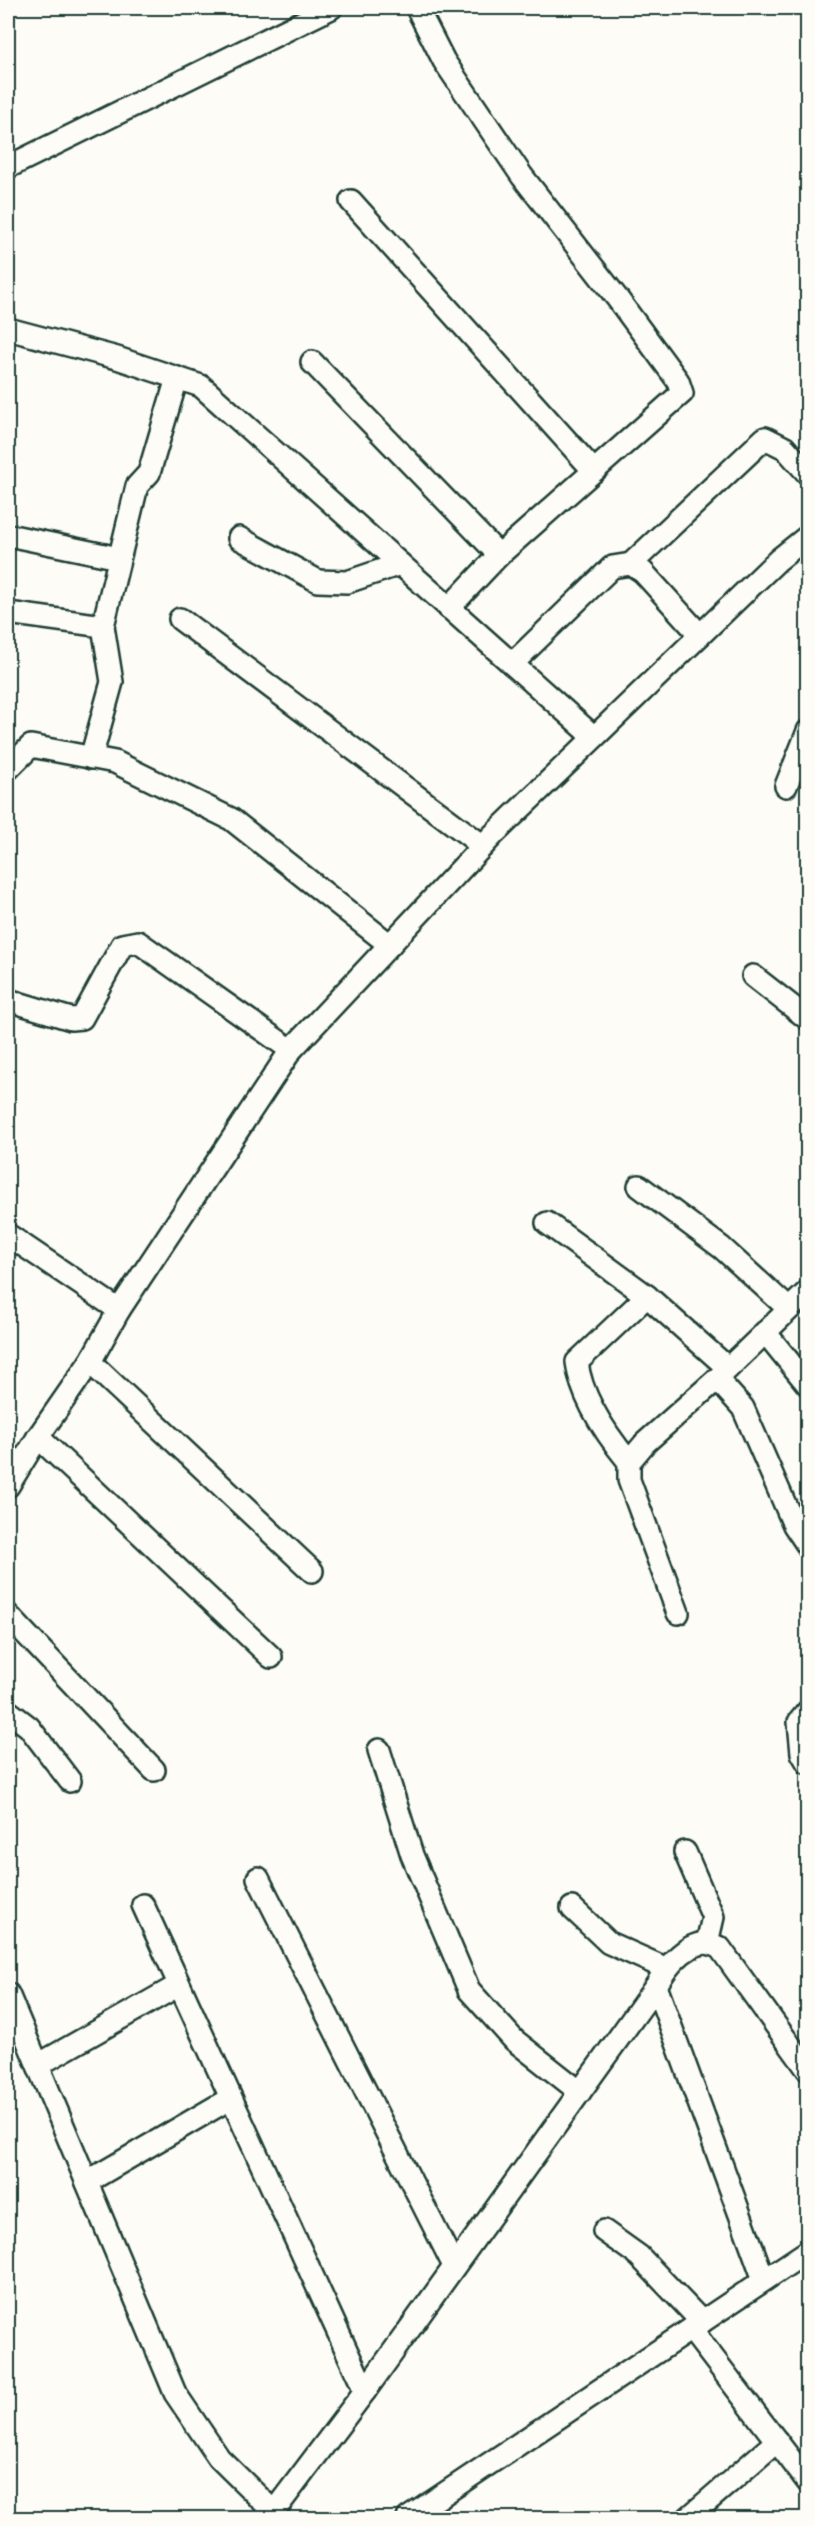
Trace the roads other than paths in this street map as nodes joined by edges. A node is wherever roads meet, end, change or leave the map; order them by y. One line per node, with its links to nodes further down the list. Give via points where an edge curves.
1 (331, 8): 3 (street)
2 (417, 8): 8 (street, via 444,61 522,176 678,381 682,393)
3 (8, 167)
4 (351, 201): 8 (street)
5 (8, 329): 7 (street)
6 (312, 362): 13 (street)
7 (177, 378): 14 (street, via 149,473 137,486); 15 (street, via 201,386)
8 (594, 471): 13 (street)
9 (807, 474): 16 (street, via 785,448 765,438)
10 (8, 535): 14 (street)
11 (807, 536): 21 (street)
12 (239, 538): 15 (street, via 318,581 347,582)
13 (499, 555): 17 (street)
14 (119, 558): 20 (street)
15 (400, 564): 17 (street)
16 (631, 564): 21 (street, via 643,572); 22 (street, via 612,567)
17 (449, 608): 22 (street)
18 (8, 613): 20 (street)
19 (180, 619): 28 (street)
20 (103, 626): 25 (street, via 112,682)
21 (700, 635): 24 (street)
22 (512, 663): 24 (street)
23 (807, 731): 27 (street)
24 (594, 737): 28 (street)
25 (91, 758): 26 (street, via 31,746); 29 (street, via 115,762 231,819)
26 (8, 769)
27 (786, 786)
28 (483, 846): 29 (street)
29 (390, 945): 33 (street)
30 (753, 976): 32 (street)
31 (8, 1001): 33 (street, via 72,1019 82,1018 122,945 138,942)
32 (807, 1019)
33 (291, 1050): 40 (street)
34 (639, 1186): 39 (street, via 722,1248)
35 (547, 1223): 38 (street)
36 (8, 1235): 40 (street)
37 (807, 1291): 39 (street)
38 (647, 1296): 43 (street); 46 (street, via 577,1362 579,1377 607,1434)
39 (789, 1309): 41 (street)
40 (119, 1311): 42 (street)
41 (765, 1332): 43 (street); 44 (street)
42 (90, 1362): 45 (street); 49 (street)
43 (723, 1374): 46 (street); 48 (street, via 743,1408)
44 (807, 1385)
45 (38, 1437): 47 (street); 52 (street)
46 (629, 1462): 50 (street, via 629,1480)
47 (8, 1485)
48 (807, 1546)
49 (312, 1571)
50 (678, 1613)
51 (8, 1615): 57 (street)
52 (271, 1657)
53 (8, 1711): 58 (street, via 29,1727)
54 (807, 1711): 56 (street, via 799,1722 802,1754)
55 (379, 1750): 69 (street, via 412,1855 469,1990 514,2040)
56 (807, 1763)
57 (154, 1770)
58 (70, 1781)
59 (685, 1852): 63 (street, via 713,1917)
60 (258, 1878): 74 (street)
61 (143, 1905): 65 (street)
62 (572, 1908): 64 (street, via 609,1943)
63 (707, 1943): 64 (street, via 691,1948); 68 (street, via 720,1948)
64 (660, 1977): 69 (street); 75 (street)
65 (179, 1985): 67 (street); 70 (street)
66 (8, 1994): 67 (street)
67 (38, 2065): 71 (street)
68 (807, 2070)
69 (580, 2092): 74 (street)
70 (231, 2098): 71 (street); 77 (street)
71 (87, 2182): 80 (street, via 175,2393 219,2458)
72 (604, 2231): 76 (street, via 639,2256)
73 (807, 2251): 75 (street)
74 (454, 2266): 77 (street)
75 (764, 2280): 76 (street)
76 (697, 2325): 78 (street); 81 (street)
77 (365, 2391): 80 (street)
78 (777, 2441): 79 (street); 82 (street)
79 (807, 2482)
80 (271, 2515)
81 (408, 2518)
82 (688, 2518)

